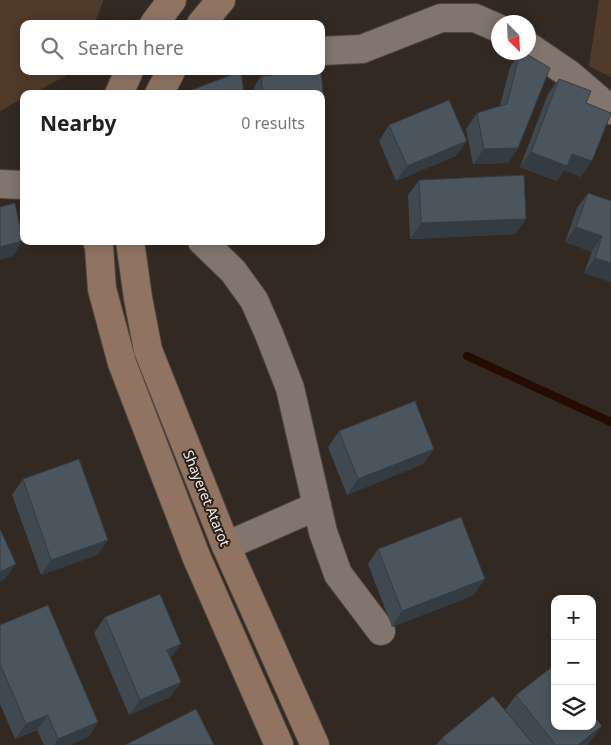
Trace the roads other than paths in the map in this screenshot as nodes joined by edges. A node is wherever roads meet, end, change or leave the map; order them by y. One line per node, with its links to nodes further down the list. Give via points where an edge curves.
1 (172, 0): 3 (main road)
2 (221, 0): 4 (main road)
3 (157, 20)
4 (205, 20)
5 (491, 25): 6 (street, via 475,18 441,18 362,49)
6 (325, 51)
7 (536, 51): 10 (street, via 569,74)
8 (127, 75): 9 (main road)
9 (121, 90)
10 (611, 110)
11 (0, 184): 12 (street)
12 (20, 184)
13 (98, 245): 19 (main road, via 102,289 122,363 196,556)
14 (131, 245): 17 (main road, Shayeret Atarot, via 148,350)
15 (206, 245): 16 (street, via 233,271 254,300 269,334 290,388)
16 (317, 506): 17 (street); 18 (street, via 338,574)
17 (226, 546): 20 (main road, Shayeret Atarot)
18 (382, 631)
19 (279, 745)
20 (315, 745)

